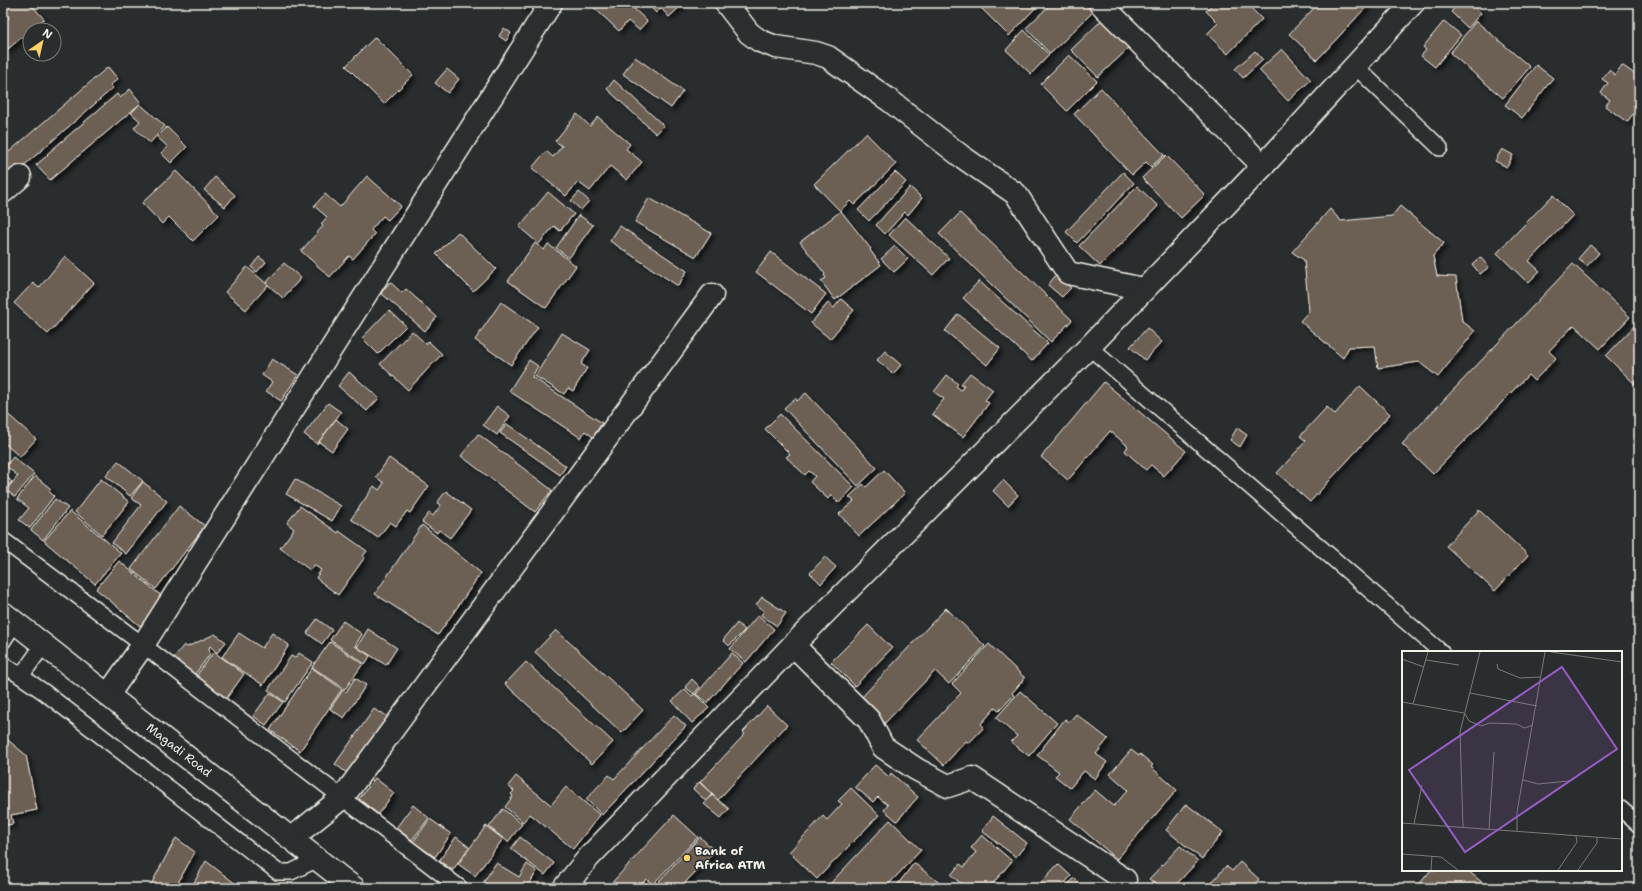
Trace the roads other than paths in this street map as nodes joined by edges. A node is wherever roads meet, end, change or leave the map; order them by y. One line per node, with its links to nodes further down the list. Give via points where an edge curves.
1 (551, 3): 15 (main road)
2 (726, 3): 8 (main road, via 749,33 760,41 776,47 828,57 1016,194 1068,274)
3 (1100, 3): 7 (main road)
4 (1413, 3): 5 (main road)
5 (1355, 66): 6 (lane); 7 (main road)
6 (1440, 148)
7 (1263, 166): 8 (main road)
8 (1143, 289): 10 (main road)
9 (712, 295): 21 (main road)
10 (1089, 347): 16 (main road); 17 (lane)
11 (3, 540): 15 (lane)
12 (9, 618): 13 (lane); 14 (main road, Magadi Road)
13 (3, 641)
14 (44, 644): 19 (lane); 20 (main road, Magadi Road)
15 (143, 645): 20 (main road); 21 (lane)
16 (793, 645): 26 (main road, via 869,720 883,748 948,786 972,778); 29 (main road, via 589,857)
17 (1439, 651)
18 (3, 664): 19 (lane)
19 (21, 676): 25 (lane, via 278,872 291,872)
20 (108, 695): 24 (main road, Magadi Road)
21 (343, 797): 24 (main road); 28 (lane)
22 (1622, 810): 23 (lane)
23 (1639, 825)
24 (292, 838): 25 (main road, Magadi Road)
25 (318, 858): 27 (main road, Magadi Road)
26 (1125, 880)
27 (354, 888)
28 (460, 888)
29 (564, 888)

